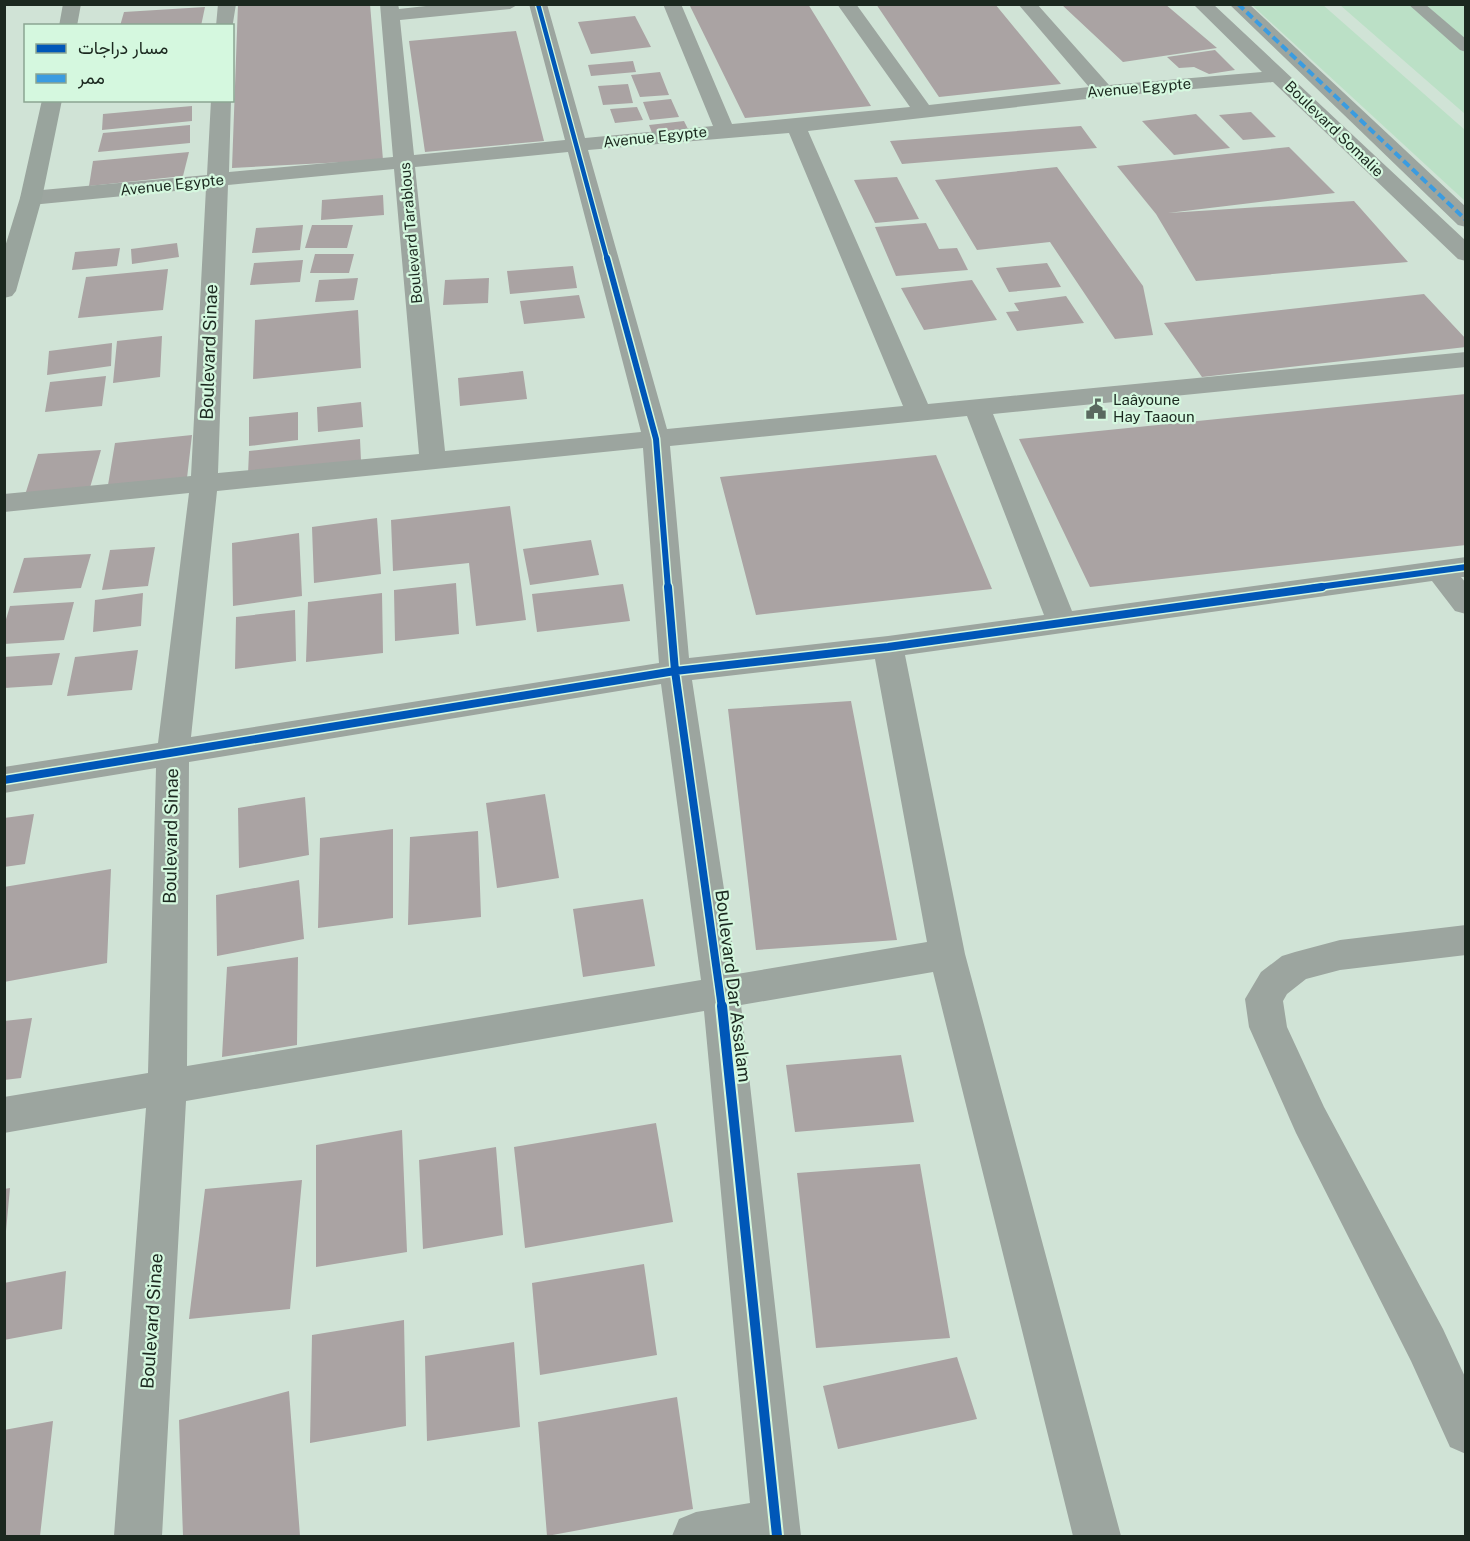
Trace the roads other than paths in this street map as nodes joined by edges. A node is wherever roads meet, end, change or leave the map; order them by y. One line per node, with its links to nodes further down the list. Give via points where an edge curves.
1 (72, 4): 12 (main road)
2 (227, 4): 13 (street)
3 (510, 4): 11 (street)
4 (538, 4): 22 (street, Boulevard Dar Assalam)
5 (672, 4): 21 (street)
6 (846, 4): 19 (street)
7 (1027, 4): 16 (street)
8 (1202, 4): 15 (street, Boulevard Somalie)
9 (1238, 4): 26 (street)
10 (1415, 4): 14 (lane)
11 (389, 10): 23 (street, Boulevard Tarablous)
12 (68, 24)
13 (225, 24)
14 (1466, 47)
15 (1280, 76): 16 (street, Avenue Egypte); 27 (street, Boulevard Somalie)
16 (1104, 91): 19 (street, Avenue Egypte)
17 (52, 102): 25 (main road)
18 (221, 102): 24 (street, Boulevard Sinae)
19 (923, 111): 20 (street, Avenue Egypte)
20 (796, 126): 21 (street, Avenue Egypte); 31 (street)
21 (725, 131): 22 (street, Avenue Egypte)
22 (576, 145): 23 (street, Avenue Egypte); 32 (street, Boulevard Dar Assalam)
23 (405, 162): 24 (street, Avenue Egypte); 33 (street, Boulevard Tarablous)
24 (216, 180): 25 (street, Avenue Egypte); 34 (street, Boulevard Sinae)
25 (31, 198): 28 (main road)
26 (1466, 220)
27 (1466, 254)
28 (4, 291)
29 (1466, 359): 30 (street)
30 (977, 407): 31 (street); 38 (street)
31 (919, 413): 32 (street)
32 (656, 439): 33 (street); 40 (street, Boulevard Dar Assalam)
33 (433, 461): 34 (street)
34 (204, 484): 35 (street); 41 (street, Boulevard Sinae)
35 (4, 504)
36 (1452, 568): 37 (street); 38 (street)
37 (1466, 604)
38 (1061, 621): 39 (street)
39 (888, 646): 40 (street); 44 (street)
40 (675, 671): 41 (street); 45 (street, Boulevard Dar Assalam)
41 (173, 754): 42 (street); 46 (street, Boulevard Sinae)
42 (4, 780)
43 (1466, 940): 48 (street, via 1340,955 1295,967 1274,983 1264,999 1268,1027 1311,1120 1427,1345)
44 (947, 954): 45 (street); 52 (street)
45 (721, 994): 46 (street); 49 (street, Boulevard Dar Assalam)
46 (167, 1088): 47 (street); 50 (street, Boulevard Sinae)
47 (4, 1115)
48 (1466, 1431)
49 (776, 1529): 51 (street)
50 (138, 1536)
51 (696, 1536)
52 (1097, 1536)

